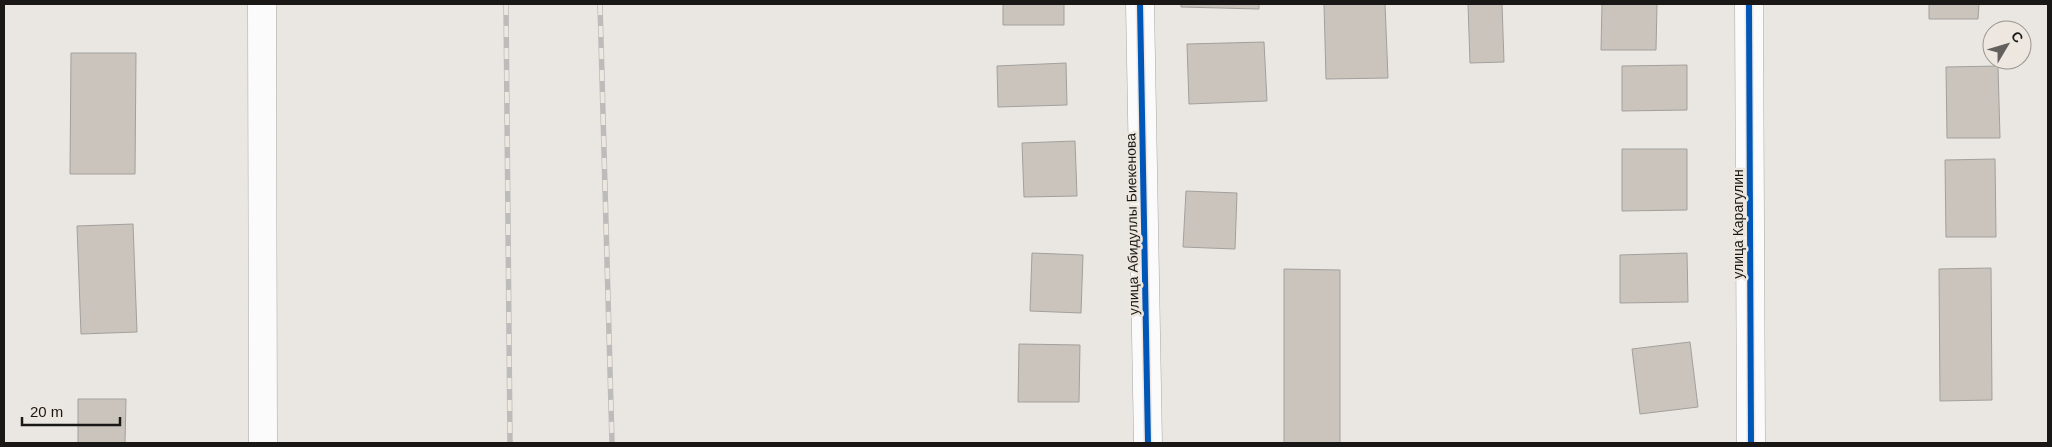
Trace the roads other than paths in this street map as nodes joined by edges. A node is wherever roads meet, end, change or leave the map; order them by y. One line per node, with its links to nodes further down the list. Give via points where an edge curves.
1 (262, 4): 4 (street)
2 (1140, 4): 5 (street, улица Абидуллы Биекенова)
3 (1750, 4): 6 (street, улица Карагулин)
4 (263, 443)
5 (1148, 443)
6 (1751, 443)

